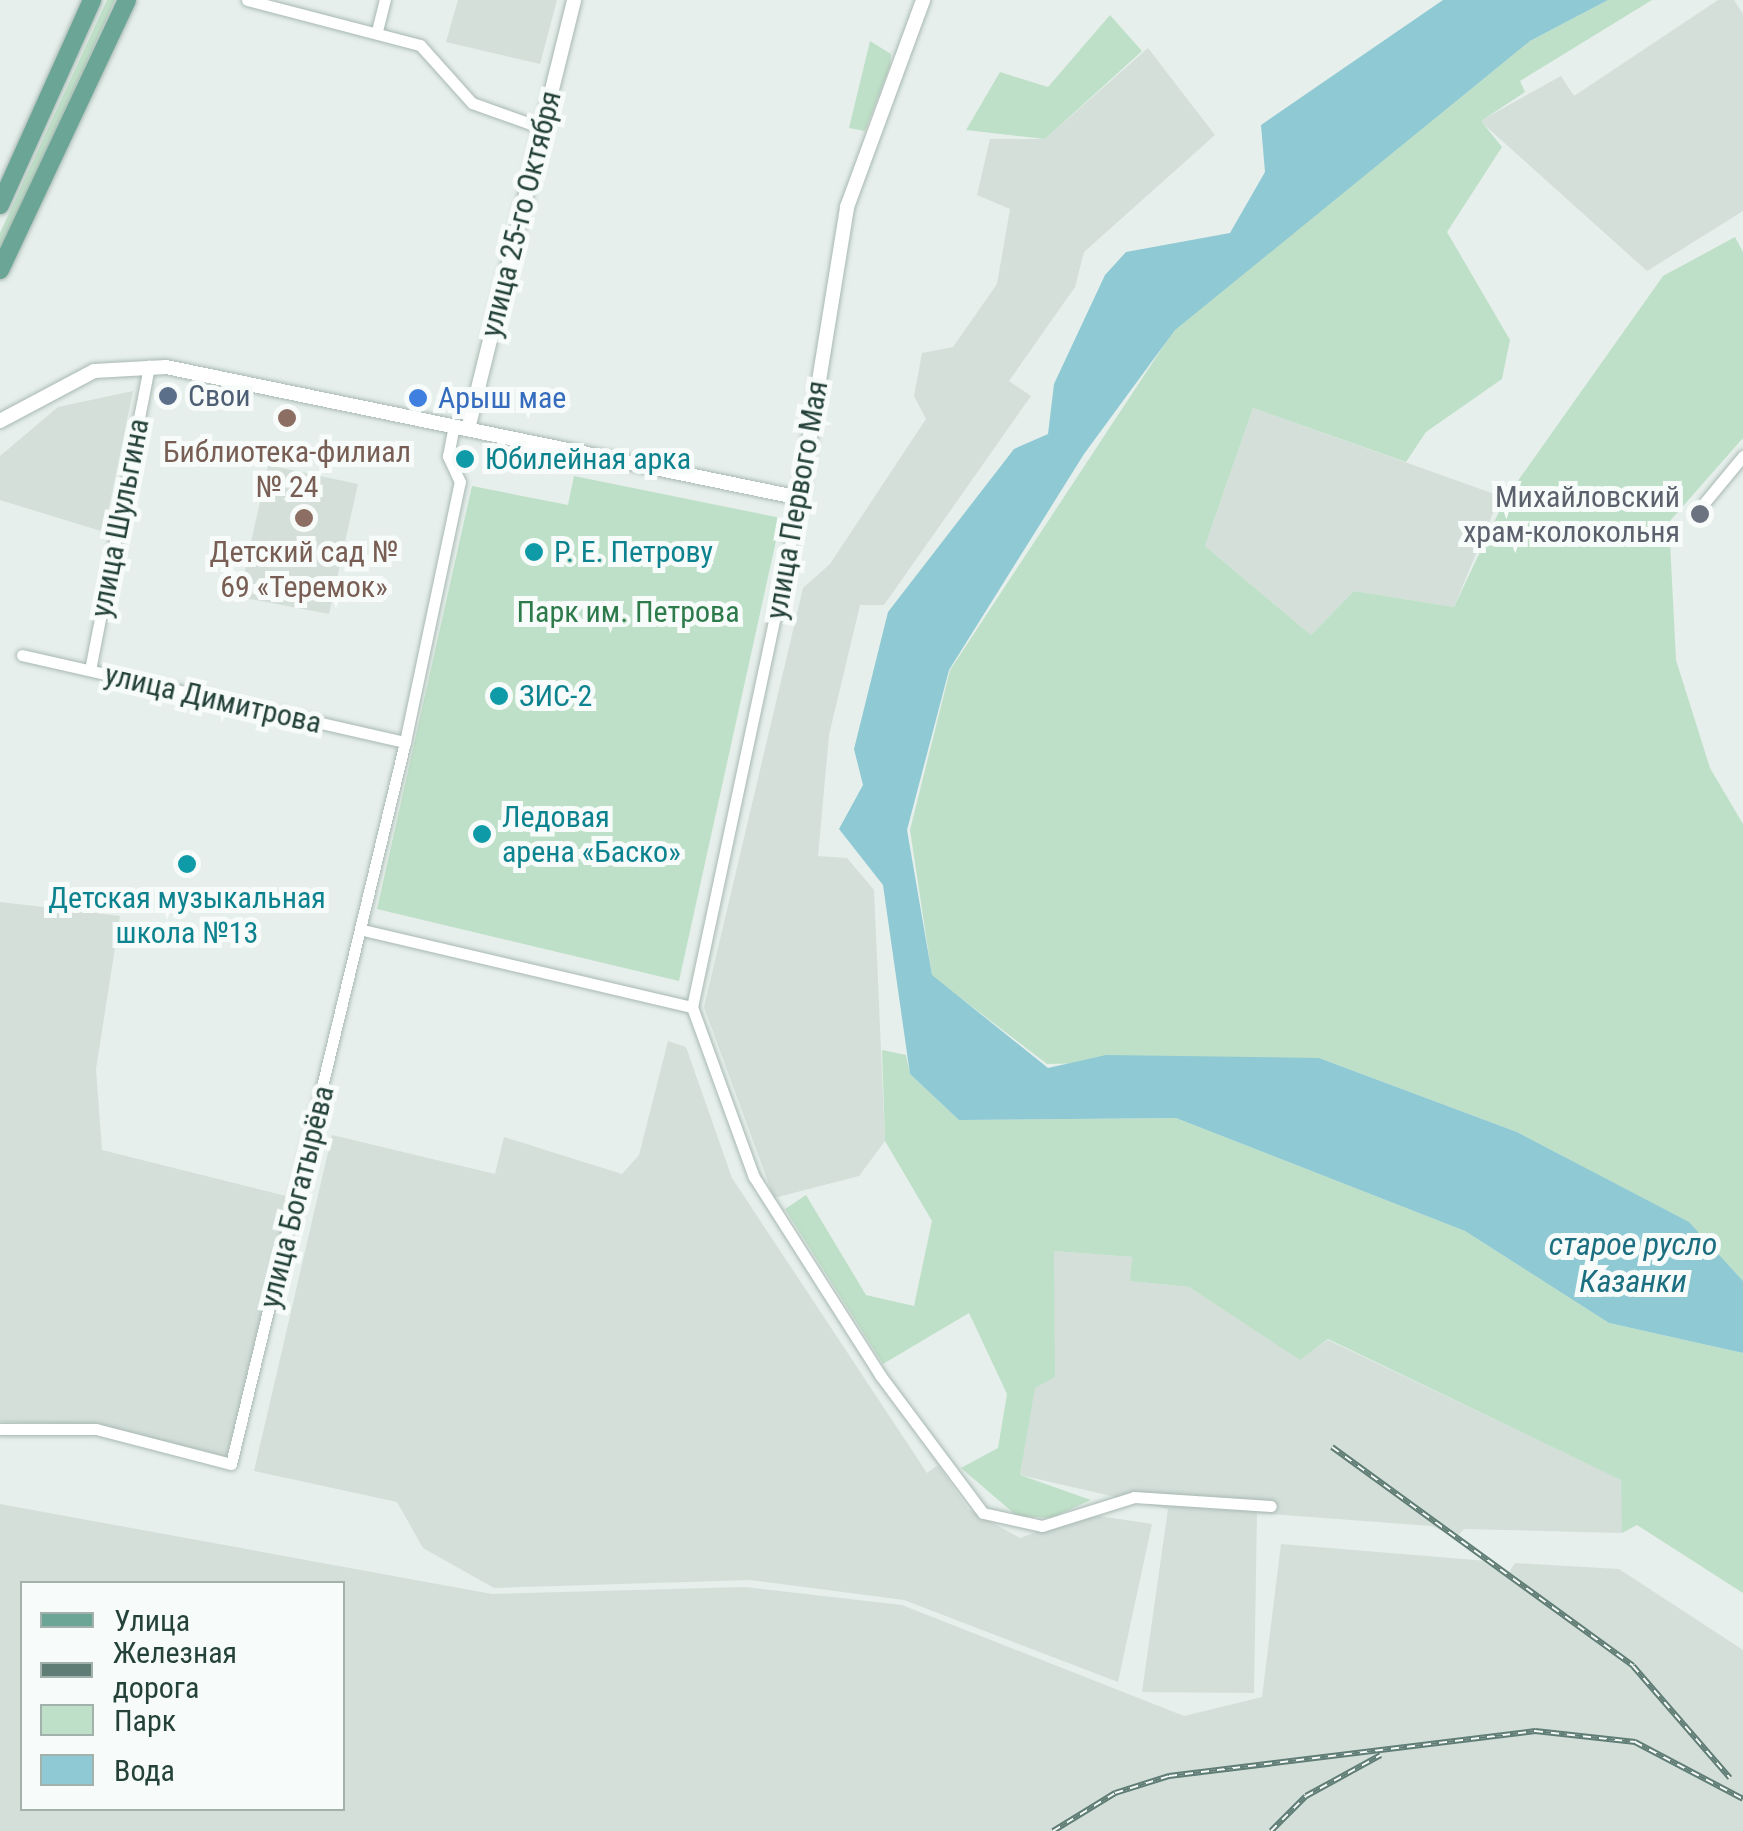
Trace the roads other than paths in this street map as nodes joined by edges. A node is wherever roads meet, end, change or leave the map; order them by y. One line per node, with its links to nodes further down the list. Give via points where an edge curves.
1 (127, 0): 10 (main road)
2 (247, 0): 7 (street)
3 (385, 0): 7 (street)
4 (574, 0): 8 (street, улица 25-го Октября)
5 (923, 0): 17 (street, улица Первого Мая, via 847,207)
6 (90, 2): 9 (main road)
7 (377, 31): 8 (street, via 420,45 472,103)
8 (542, 128): 15 (street, улица 25-го Октября)
9 (0, 205)
10 (0, 270)
11 (149, 366): 12 (street, via 94,372); 15 (street); 20 (street, улица Шульгина)
12 (24, 406): 13 (street); 14 (street)
13 (0, 410)
14 (0, 421)
15 (461, 428): 17 (street); 21 (street, улица Богатырёва, via 448,456 460,482)
16 (1743, 456): 18 (street)
17 (800, 498): 23 (street, улица Первого Мая)
18 (1705, 502)
19 (22, 655): 20 (street, улица Димитрова)
20 (90, 670): 21 (street, улица Димитрова)
21 (405, 742): 22 (street, улица Богатырёва)
22 (363, 930): 23 (street); 24 (street, улица Богатырёва, via 231,1464 96,1429)
23 (692, 1007): 25 (street, via 754,1177 984,1513 1042,1526 1134,1497)
24 (0, 1429)
25 (1271, 1506)

